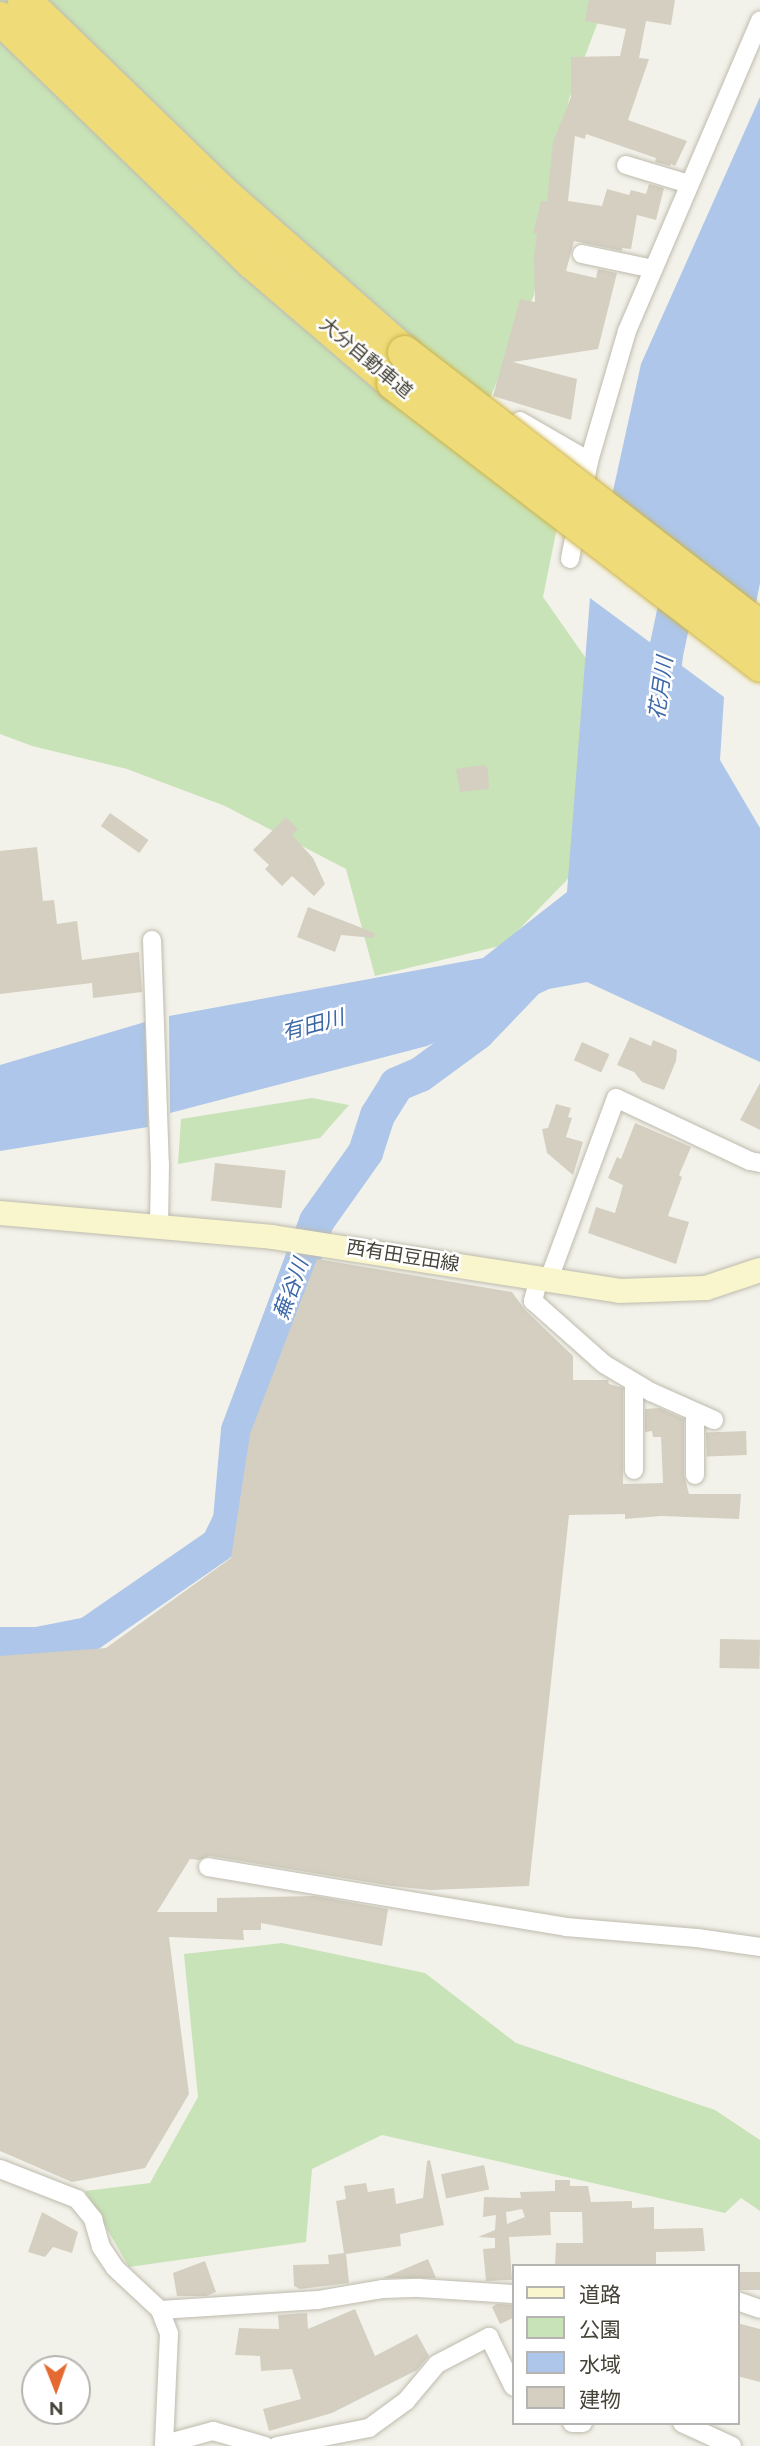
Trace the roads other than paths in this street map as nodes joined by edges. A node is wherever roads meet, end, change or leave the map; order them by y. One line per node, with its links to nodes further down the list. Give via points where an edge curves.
1 (24, 0): 11 (highway, 大分自動車道, bridge, via 222,192 404,352)
2 (0, 18): 12 (highway, 大分自動車道, bridge, via 242,253 393,383)
3 (760, 20): 5 (street)
4 (626, 165): 5 (street)
5 (689, 184): 7 (street)
6 (582, 254): 7 (street)
7 (653, 269): 9 (street, via 627,331)
8 (520, 421): 9 (street)
9 (589, 461): 10 (street)
10 (570, 559)
11 (760, 627)
12 (760, 665)
13 (152, 940): 16 (street)
14 (760, 1163): 18 (street, via 616,1098)
15 (0, 1213): 16 (main road, 西有田豆田線)
16 (159, 1228): 18 (main road, 西有田豆田線, via 272,1237)
17 (760, 1270): 18 (main road, 西有田豆田線, via 706,1288 669,1292 620,1291)
18 (544, 1278): 19 (street, via 533,1301 604,1364)
19 (634, 1382): 20 (street); 22 (street)
20 (695, 1412): 21 (street); 23 (street)
21 (714, 1420)
22 (634, 1470)
23 (695, 1475)
24 (208, 1867): 25 (street, via 566,1927)
25 (760, 1947)
26 (0, 2169): 30 (street, via 77,2199 93,2219 101,2247 115,2268)
27 (512, 2294): 30 (street, via 383,2289 318,2300)
28 (739, 2302): 29 (street)
29 (760, 2309)
30 (160, 2310): 33 (street, via 169,2334)
31 (512, 2384): 35 (street, via 489,2337 437,2364 406,2401 369,2428)
32 (686, 2425): 36 (street)
33 (165, 2445): 34 (street, via 213,2431)
34 (265, 2446)
35 (277, 2446)
36 (732, 2446)

